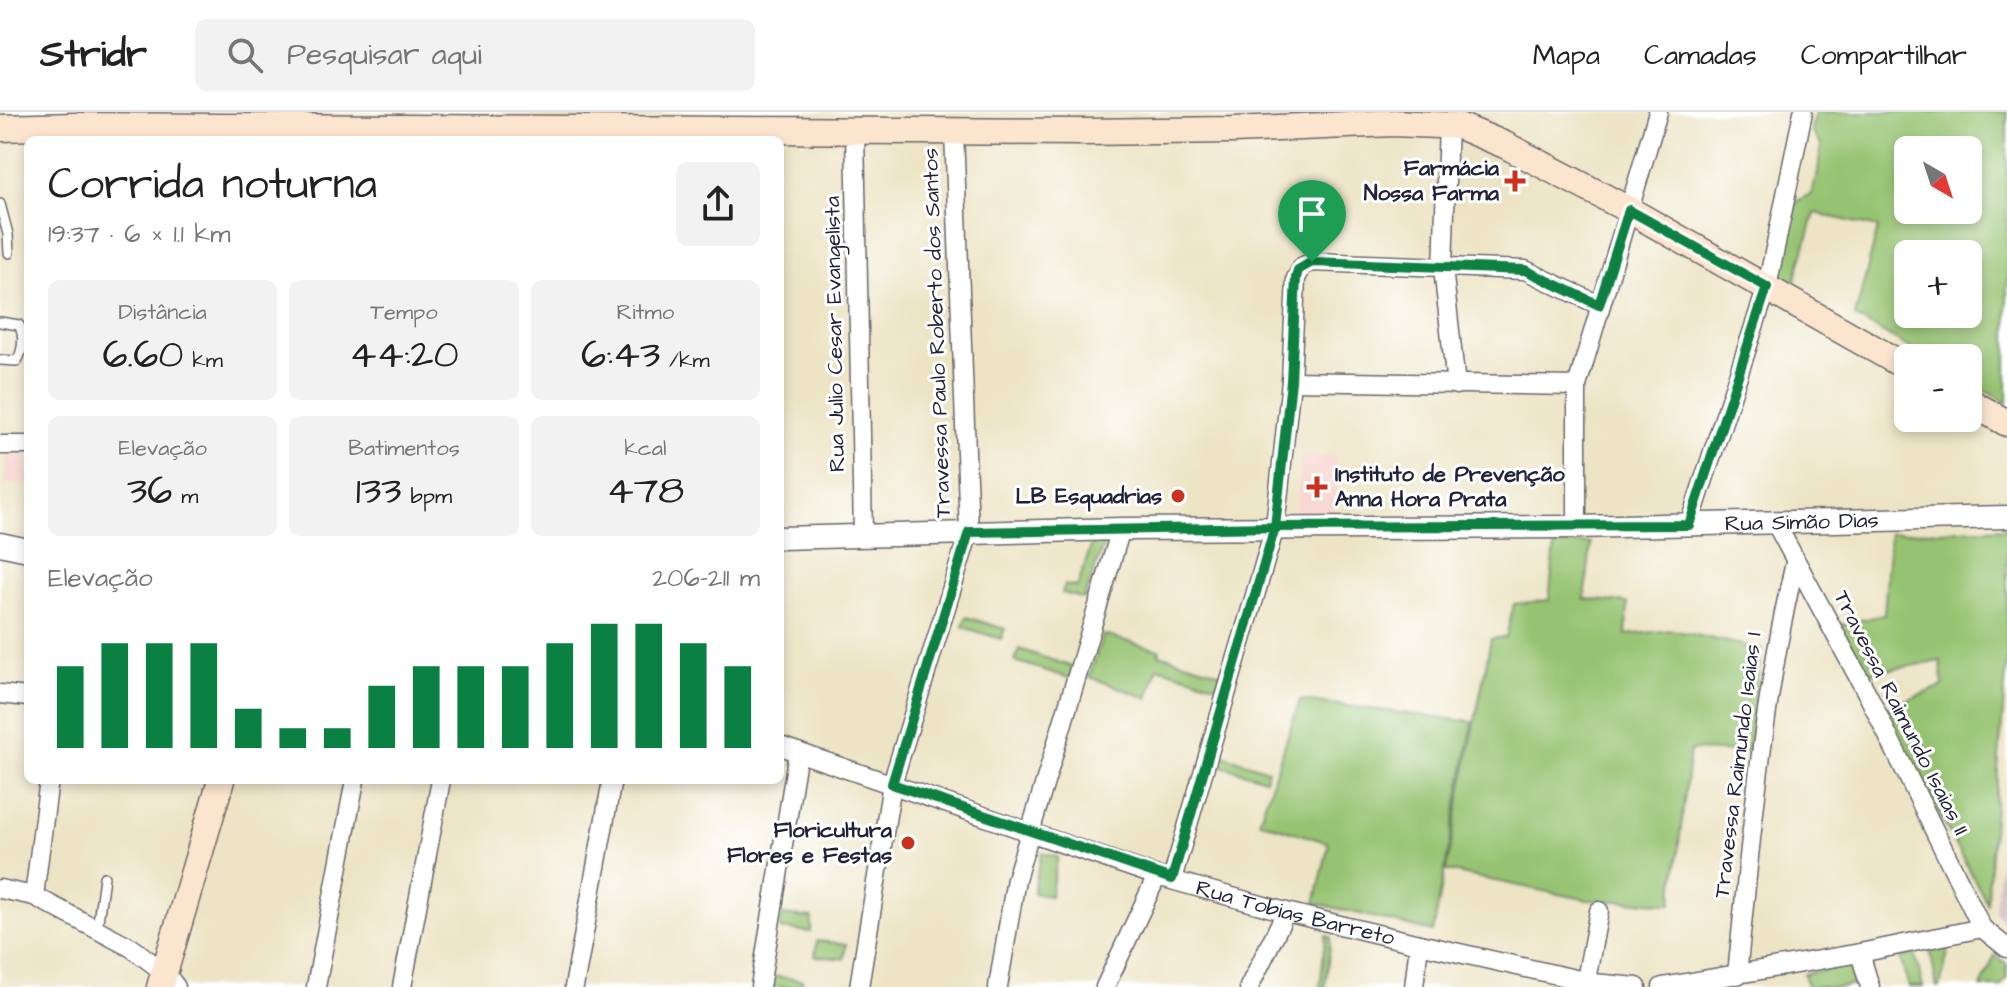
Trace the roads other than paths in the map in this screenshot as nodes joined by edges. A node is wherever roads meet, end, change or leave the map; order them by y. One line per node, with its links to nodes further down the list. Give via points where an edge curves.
1 (1658, 112): 14 (street)
2 (1803, 112): 17 (street)
3 (1398, 118): 5 (main road); 6 (main road)
4 (74, 119): 7 (main road); 8 (main road)
5 (1233, 121): 10 (main road)
6 (1450, 121): 14 (main road); 16 (street)
7 (269, 126): 11 (main road)
8 (0, 128)
9 (855, 132): 10 (main road); 12 (main road); 36 (street, Rua Julio Cesar Evangelista)
10 (954, 132): 35 (street, Travessa Paulo Roberto dos Santos)
11 (636, 135): 12 (main road)
12 (732, 135)
13 (0, 204): 15 (lane)
14 (1629, 210): 17 (main road); 18 (street)
15 (9, 253)
16 (1443, 268): 18 (street, via 1525,270); 22 (street, via 1312,262 1298,270); 23 (street)
17 (1767, 287): 21 (main road); 31 (street)
18 (1599, 305): 24 (street)
19 (0, 322): 20 (lane, via 19,325 22,354 17,361)
20 (0, 360)
21 (1894, 360)
22 (1291, 381): 23 (street); 32 (street)
23 (1456, 385): 24 (street)
24 (1577, 386): 33 (street)
25 (1982, 409): 26 (main road)
26 (2007, 423)
27 (0, 445): 28 (street)
28 (24, 445)
29 (2007, 517): 30 (street, Rua Simão Dias)
30 (1775, 522): 31 (street, Rua Simão Dias); 40 (street, Travessa Raimundo Isaias II)
31 (1689, 525): 33 (street, Rua Simão Dias)
32 (1275, 527): 33 (street, Rua Simão Dias); 34 (street, Rua Simão Dias); 52 (street)
33 (1577, 527)
34 (1121, 529): 35 (street, Rua Simão Dias); 50 (street)
35 (969, 532): 36 (street, Rua Simão Dias); 49 (street, Travessa Paulo Roberto dos Santos)
36 (863, 535): 37 (street, Rua Simão Dias)
37 (784, 538)
38 (0, 544): 39 (street)
39 (24, 549)
40 (1795, 563): 57 (street, Travessa Raimundo Isaias II, via 1869,697); 62 (street, Travessa Raimundo Isaias I, via 1763,733)
41 (0, 694): 42 (street)
42 (24, 697)
43 (789, 749): 49 (street, Rua Tobias Barreto); 69 (street)
44 (48, 784): 54 (street)
45 (220, 784): 65 (main road)
46 (354, 784): 66 (street)
47 (440, 784): 67 (street)
48 (611, 784): 68 (street)
49 (892, 784): 50 (street, Rua Tobias Barreto); 70 (street, Travessa Paulo Roberto dos Santos)
50 (1030, 830): 52 (street, Rua Tobias Barreto); 71 (street)
51 (104, 877): 58 (lane)
52 (1165, 877): 56 (street, Rua Tobias Barreto); 72 (street)
53 (0, 889): 54 (street)
54 (34, 896): 58 (street)
55 (1599, 911): 64 (street)
56 (1286, 912): 59 (street, Rua Tobias Barreto); 73 (street)
57 (1982, 928): 60 (street); 61 (street)
58 (97, 929): 65 (street, via 132,948)
59 (1419, 944): 64 (street, Rua Tobias Barreto); 74 (street)
60 (2007, 948)
61 (1860, 953): 63 (street); 77 (street)
62 (1737, 975): 63 (street); 76 (street)
63 (1767, 978)
64 (1586, 980): 75 (street, Rua Tobias Barreto)
65 (167, 982)
66 (316, 987)
67 (402, 987)
68 (574, 987)
69 (760, 987)
70 (859, 987)
71 (998, 987)
72 (1105, 987)
73 (1249, 987)
74 (1414, 987)
75 (1637, 987)
76 (1662, 987)
77 (1870, 987)

